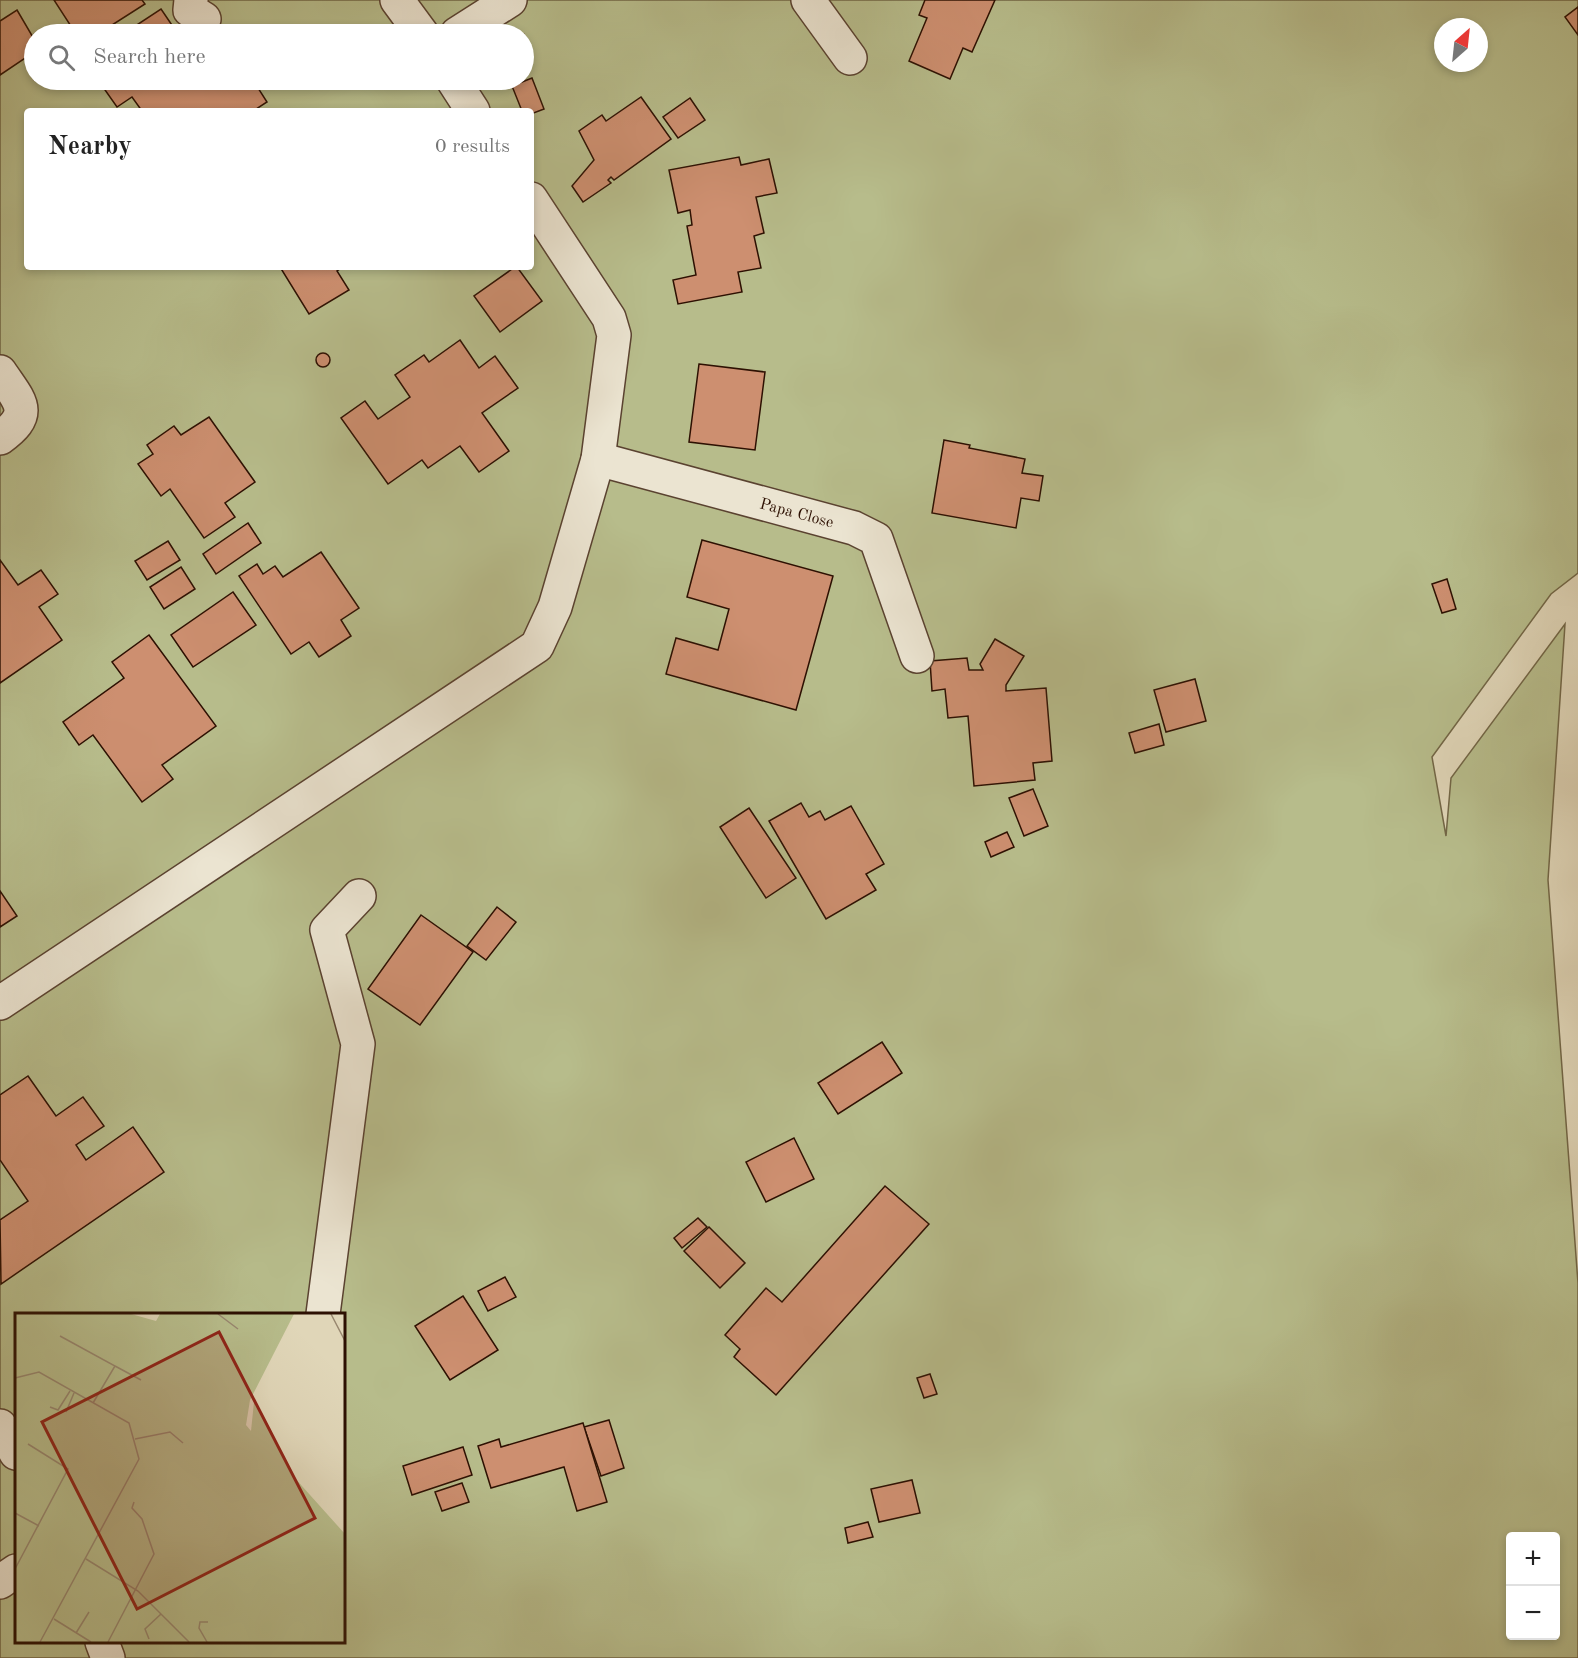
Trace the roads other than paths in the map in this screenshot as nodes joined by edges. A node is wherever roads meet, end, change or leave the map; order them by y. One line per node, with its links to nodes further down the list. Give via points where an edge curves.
1 (397, 0): 4 (street)
2 (510, 0): 5 (street)
3 (808, 0): 6 (street)
4 (415, 24)
5 (473, 24)
6 (850, 58)
7 (459, 90): 8 (street)
8 (471, 108)
9 (534, 204): 12 (street, via 609,318 614,335)
10 (0, 372): 11 (street, via 21,403 21,417)
11 (0, 438)
12 (598, 459): 13 (street, Papa Close, via 867,533 876,539); 15 (street, via 555,607 537,646)
13 (917, 656)
14 (359, 896): 16 (street, via 327,930 358,1044)
15 (0, 1003)
16 (323, 1313)
17 (0, 1426): 18 (street)
18 (15, 1451)
19 (15, 1572): 20 (street)
20 (0, 1582)
21 (103, 1643): 22 (street)
22 (108, 1658)

